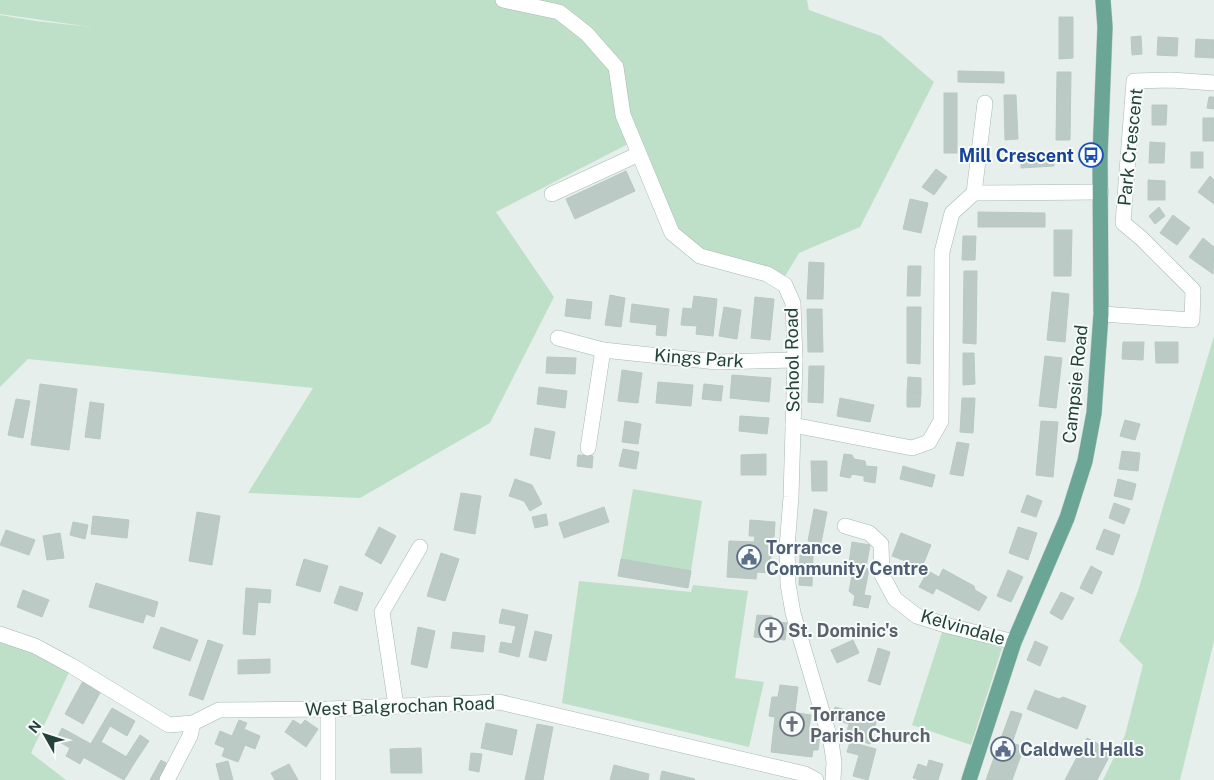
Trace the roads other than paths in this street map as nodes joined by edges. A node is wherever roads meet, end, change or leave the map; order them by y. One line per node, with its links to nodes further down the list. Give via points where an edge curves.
1 (503, 0): 5 (street, School Road, via 558,12 587,34 616,67 624,115)
2 (1103, 0): 6 (main road, Campsie Road)
3 (1214, 83): 9 (street, Park Crescent, via 1134,81 1123,223 1193,290 1192,320)
4 (985, 103): 7 (street)
5 (639, 154): 8 (street); 12 (street, School Road, via 672,233 700,256 767,274 784,285 793,303)
6 (1101, 192): 7 (street); 9 (main road, Campsie Road)
7 (974, 193): 13 (street, via 952,213 942,252 941,421 929,442 912,448)
8 (552, 194)
9 (1101, 314): 18 (main road, Campsie Road, via 1094,414 1085,461 1068,518)
10 (558, 338): 11 (street, Kings Park)
11 (603, 350): 12 (street, Kings Park, via 717,362); 14 (street)
12 (796, 360): 13 (street, School Road)
13 (793, 424): 25 (street, School Road, via 788,584 793,613 831,742)
14 (588, 448)
15 (845, 526): 18 (street, Kelvindale, via 869,533 881,544 882,575 895,599 917,616)
16 (420, 547): 19 (street, via 382,612)
17 (0, 634): 21 (street, West Balgrochan Road, via 35,646 169,725)
18 (1014, 642): 26 (main road, Campsie Road)
19 (396, 706): 20 (street, West Balgrochan Road); 24 (street, West Balgrochan Road, via 499,702 805,774)
20 (328, 709): 21 (street, West Balgrochan Road, via 219,710); 23 (street)
21 (192, 723): 22 (street, via 190,736)
22 (167, 780)
23 (328, 780)
24 (816, 780)
25 (832, 780)
26 (969, 780)

